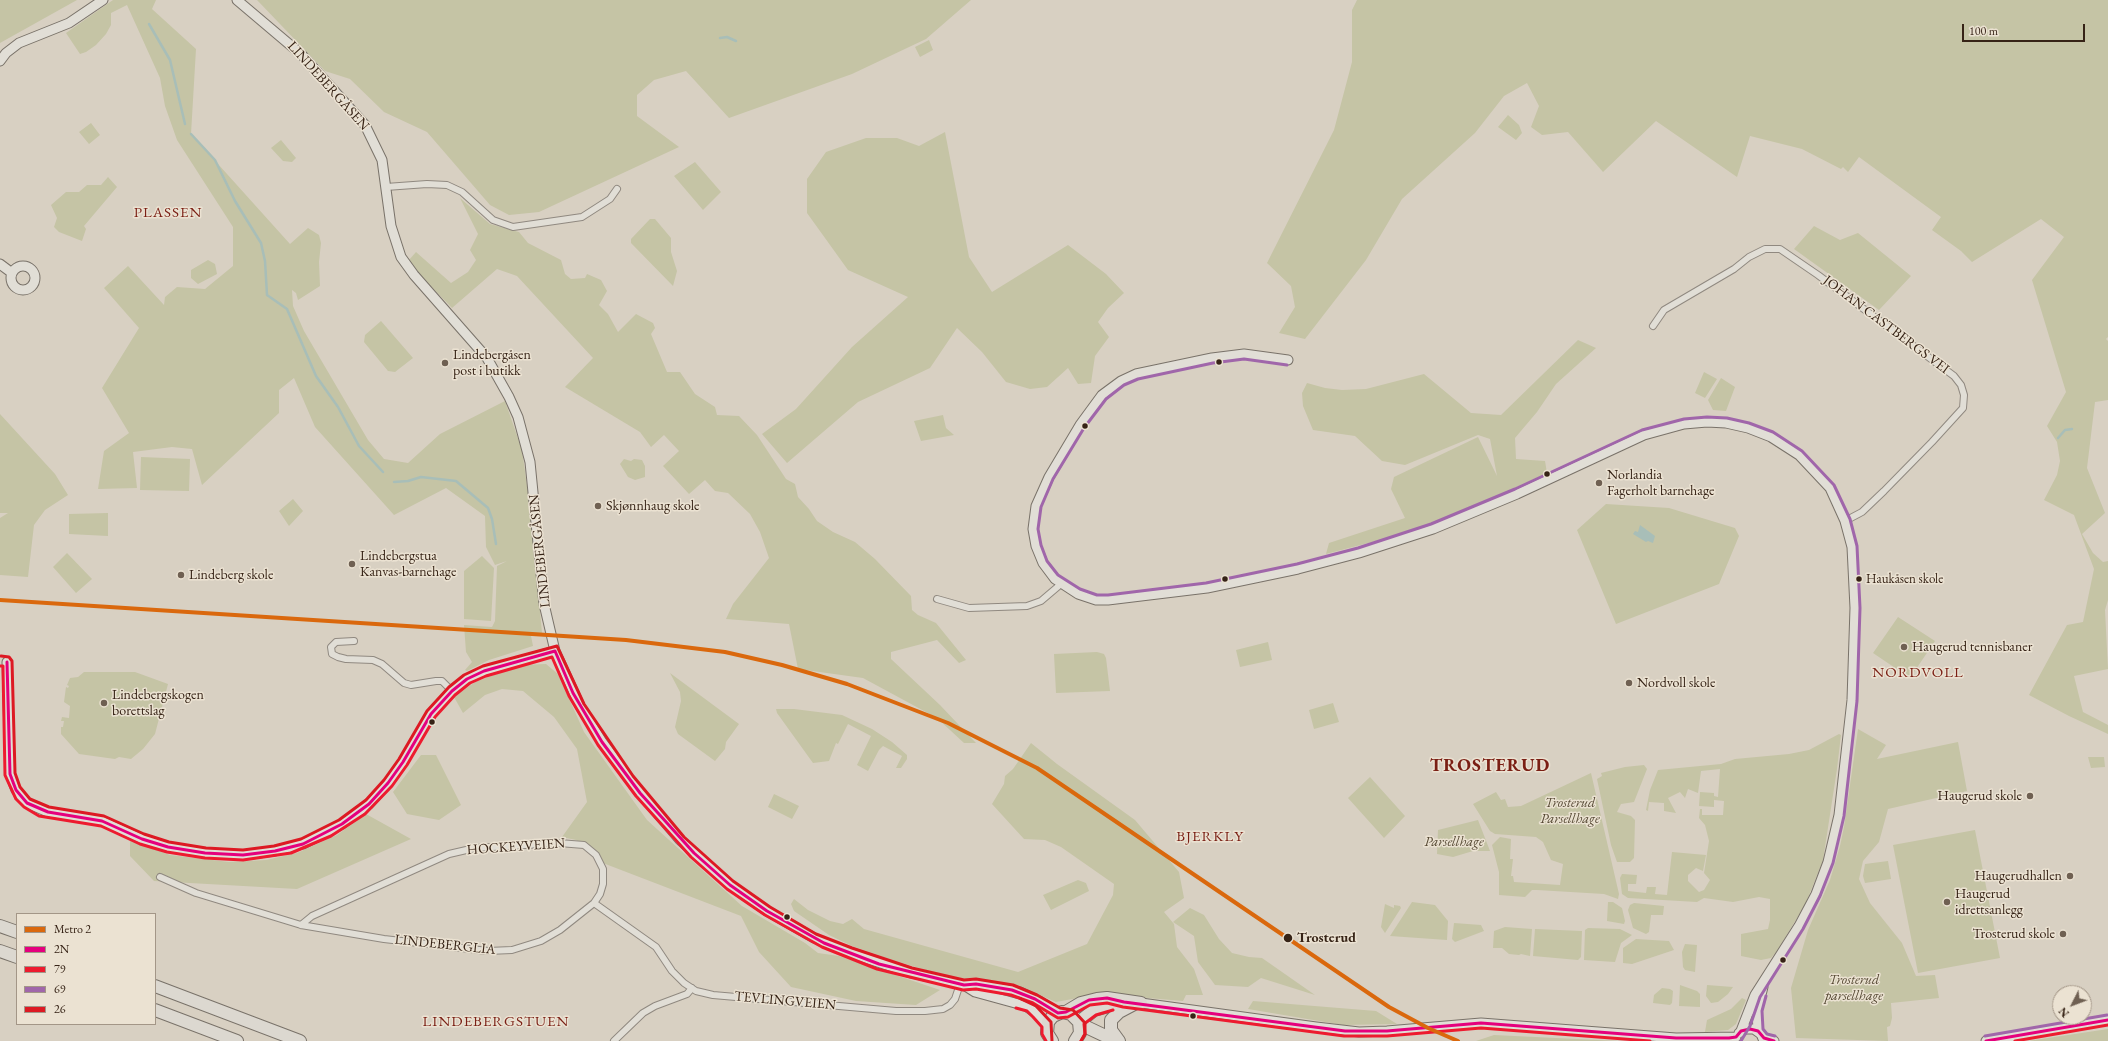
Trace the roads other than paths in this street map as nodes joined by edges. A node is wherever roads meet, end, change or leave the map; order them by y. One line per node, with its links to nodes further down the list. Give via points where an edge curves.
1 (103, 0): 3 (street, via 69,23 19,43)
2 (237, 0): 4 (street, LINDEBERGÅSEN, via 290,43 360,117 377,146 383,164)
3 (0, 61)
4 (386, 187): 5 (street, via 447,185 462,192 494,220 514,227 582,217 610,199); 14 (street, LINDEBERGÅSEN, via 392,232 401,257 487,358 518,418 530,462 544,604)
5 (617, 189)
6 (0, 264): 7 (street)
7 (12, 272)
8 (1653, 326): 10 (street, JOHAN CASTBERGS VEI, via 1664,310 1734,269 1749,257 1765,249 1780,249 1954,376 1964,395 1962,408 1884,491 1862,512)
9 (1288, 360): 11 (street, via 1244,354 1217,357 1136,374 1102,395 1080,425 1036,506 1033,529 1036,546 1043,563)
10 (1845, 520): 11 (street, via 1824,480 1799,455 1782,443 1748,428 1717,422 1696,423 1676,425 1644,435 1517,494 1433,529 1304,568 1207,588 1119,600 1096,600 1085,597); 25 (street, via 1853,558 1855,630 1852,700 1839,815 1828,862 1816,894)
11 (1061, 584): 12 (street, via 1041,601 1027,606 969,608)
12 (937, 599)
13 (354, 641): 16 (street, via 336,642 331,647 332,654 342,658 373,660 382,664 404,683 411,685 442,681)
14 (555, 651): 16 (street, via 484,671 467,679); 24 (street, LINDEBERGÅSEN, via 580,706 629,779 680,840 730,884 767,911 814,938 850,954 894,968)
15 (7, 662): 16 (street, via 10,774 16,790 27,803 48,812 102,821 161,846 226,855 268,852 303,844 352,818 369,804 395,775 428,718)
16 (452, 691)
17 (160, 877): 19 (street, LINDEBERGLIA, via 196,893)
18 (594, 903): 19 (street, LINDEBERGLIA, via 550,936 533,945 512,950 488,951 384,939); 19 (street, HOCKEYVEIEN, via 603,884 603,869 596,855 584,845 560,843 475,848 449,854 312,916); 27 (street, via 651,943 677,977)
19 (301, 925)
20 (0, 926): 21 (highway)
21 (16, 932)
22 (0, 951): 23 (highway)
23 (16, 957)
24 (962, 984): 27 (street, TEVLINGVEIEN, via 955,999 946,1007 925,1011 896,1011 713,995); 30 (street, LINDEBERGÅSEN, via 1020,992); 33 (street, LINDEBERGÅSEN, via 975,992 1026,1006 1037,1014)
25 (1763, 984): 34 (street, via 1755,996); 35 (street, via 1757,1011)
26 (156, 986): 39 (highway)
27 (692, 988): 40 (street, via 687,994 643,1013)
28 (1133, 1003): 30 (highway, via 1107,998 1097,999 1081,1003); 32 (highway, via 1094,1010); 36 (street, via 1345,1031 1497,1024); 37 (highway, via 1113,1018 1110,1026)
29 (156, 1010): 38 (highway)
30 (1062, 1013): 32 (highway, via 1071,1014); 33 (highway, via 1051,1018)
31 (2108, 1020): 44 (street)
32 (1079, 1023): 37 (highway); 41 (highway, via 1080,1033)
33 (1048, 1036)
34 (1738, 1036): 35 (street, via 1750,1029); 36 (street)
35 (1762, 1037): 43 (street)
36 (1676, 1038): 42 (street)
37 (1116, 1040)
38 (237, 1041)
39 (300, 1041)
40 (614, 1041)
41 (1075, 1041)
42 (1688, 1041)
43 (1774, 1041)
44 (1986, 1041)

